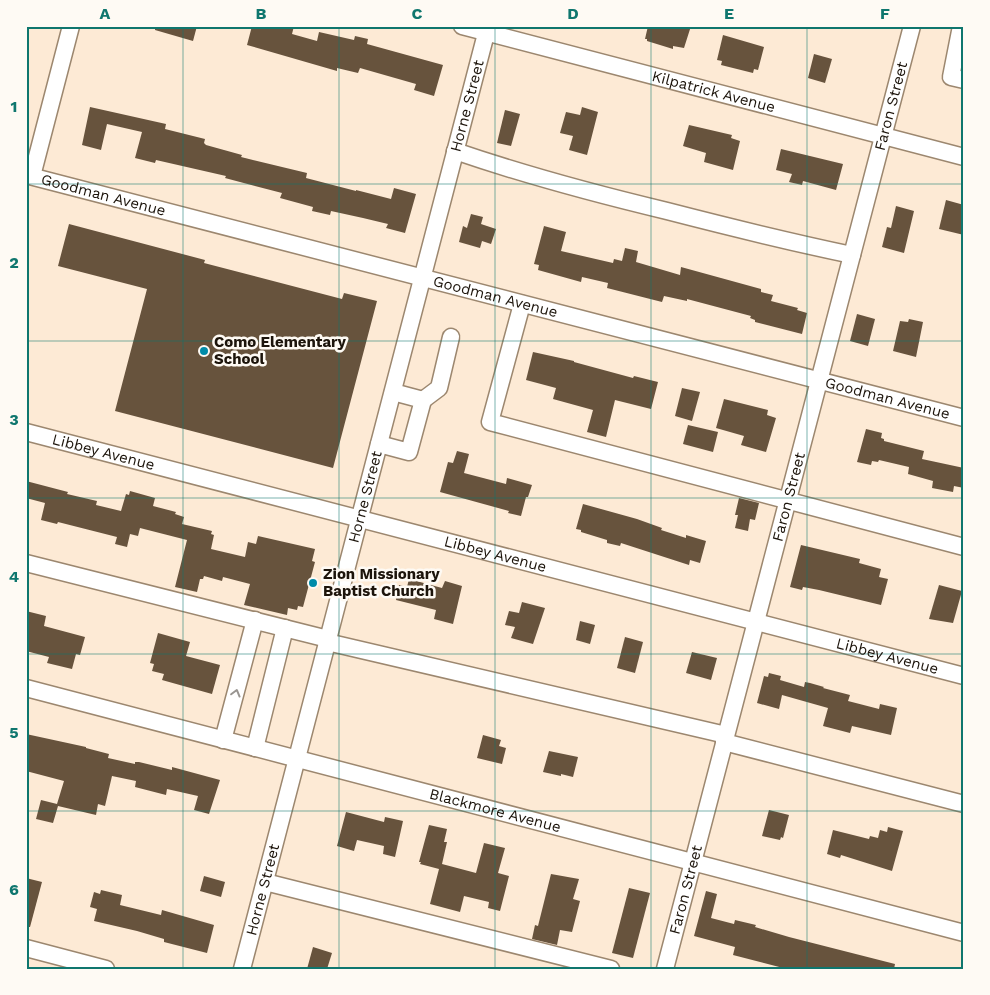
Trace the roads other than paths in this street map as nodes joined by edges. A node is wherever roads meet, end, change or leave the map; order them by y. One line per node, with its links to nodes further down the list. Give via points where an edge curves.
1 (71, 26): 10 (street)
2 (462, 26): 5 (street, Kilpatrick Avenue)
3 (912, 26): 7 (street, Faron Street)
4 (961, 26): 6 (street, via 951,77)
5 (487, 29): 7 (street, Kilpatrick Avenue); 8 (street, Horne Street)
6 (964, 80)
7 (883, 136): 9 (street, Kilpatrick Avenue); 11 (street, Faron Street)
8 (456, 151): 11 (street, via 608,197 733,229); 12 (street, Horne Street)
9 (964, 157)
10 (29, 175): 12 (street, Goodman Avenue)
11 (852, 254): 15 (street, Faron Street)
12 (422, 278): 13 (street, Goodman Avenue); 16 (street, Horne Street)
13 (522, 304): 15 (street, Goodman Avenue); 21 (street, via 490,422)
14 (451, 337): 17 (street, via 438,388)
15 (819, 380): 18 (street, Goodman Avenue); 21 (street, Faron Street)
16 (393, 392): 17 (street); 20 (street, Horne Street)
17 (423, 400): 20 (street, via 409,452)
18 (964, 418)
19 (26, 432): 22 (street, Libbey Avenue)
20 (379, 444): 22 (street, Horne Street)
21 (787, 501): 23 (street); 26 (street, Faron Street)
22 (360, 519): 26 (street, Libbey Avenue); 28 (street, Horne Street)
23 (964, 547)
24 (26, 563): 25 (street)
25 (255, 620): 27 (street); 32 (street, one-way to 25)
26 (756, 622): 29 (street, Libbey Avenue); 31 (street, Faron Street)
27 (285, 628): 28 (street); 33 (street)
28 (328, 640): 31 (street); 34 (street, Horne Street)
29 (964, 676)
30 (26, 688): 32 (street, Blackmore Avenue)
31 (725, 738): 35 (street); 36 (street, Faron Street)
32 (223, 740): 33 (street, Blackmore Avenue)
33 (255, 748): 34 (street, Blackmore Avenue)
34 (297, 759): 36 (street, Blackmore Avenue); 37 (street, Horne Street)
35 (964, 804)
36 (693, 862): 38 (street, Blackmore Avenue); 43 (street, Faron Street)
37 (265, 882): 41 (street, Horne Street); 42 (street)
38 (964, 934)
39 (26, 948): 40 (street)
40 (106, 969)
41 (242, 969)
42 (611, 969)
43 (665, 969)

